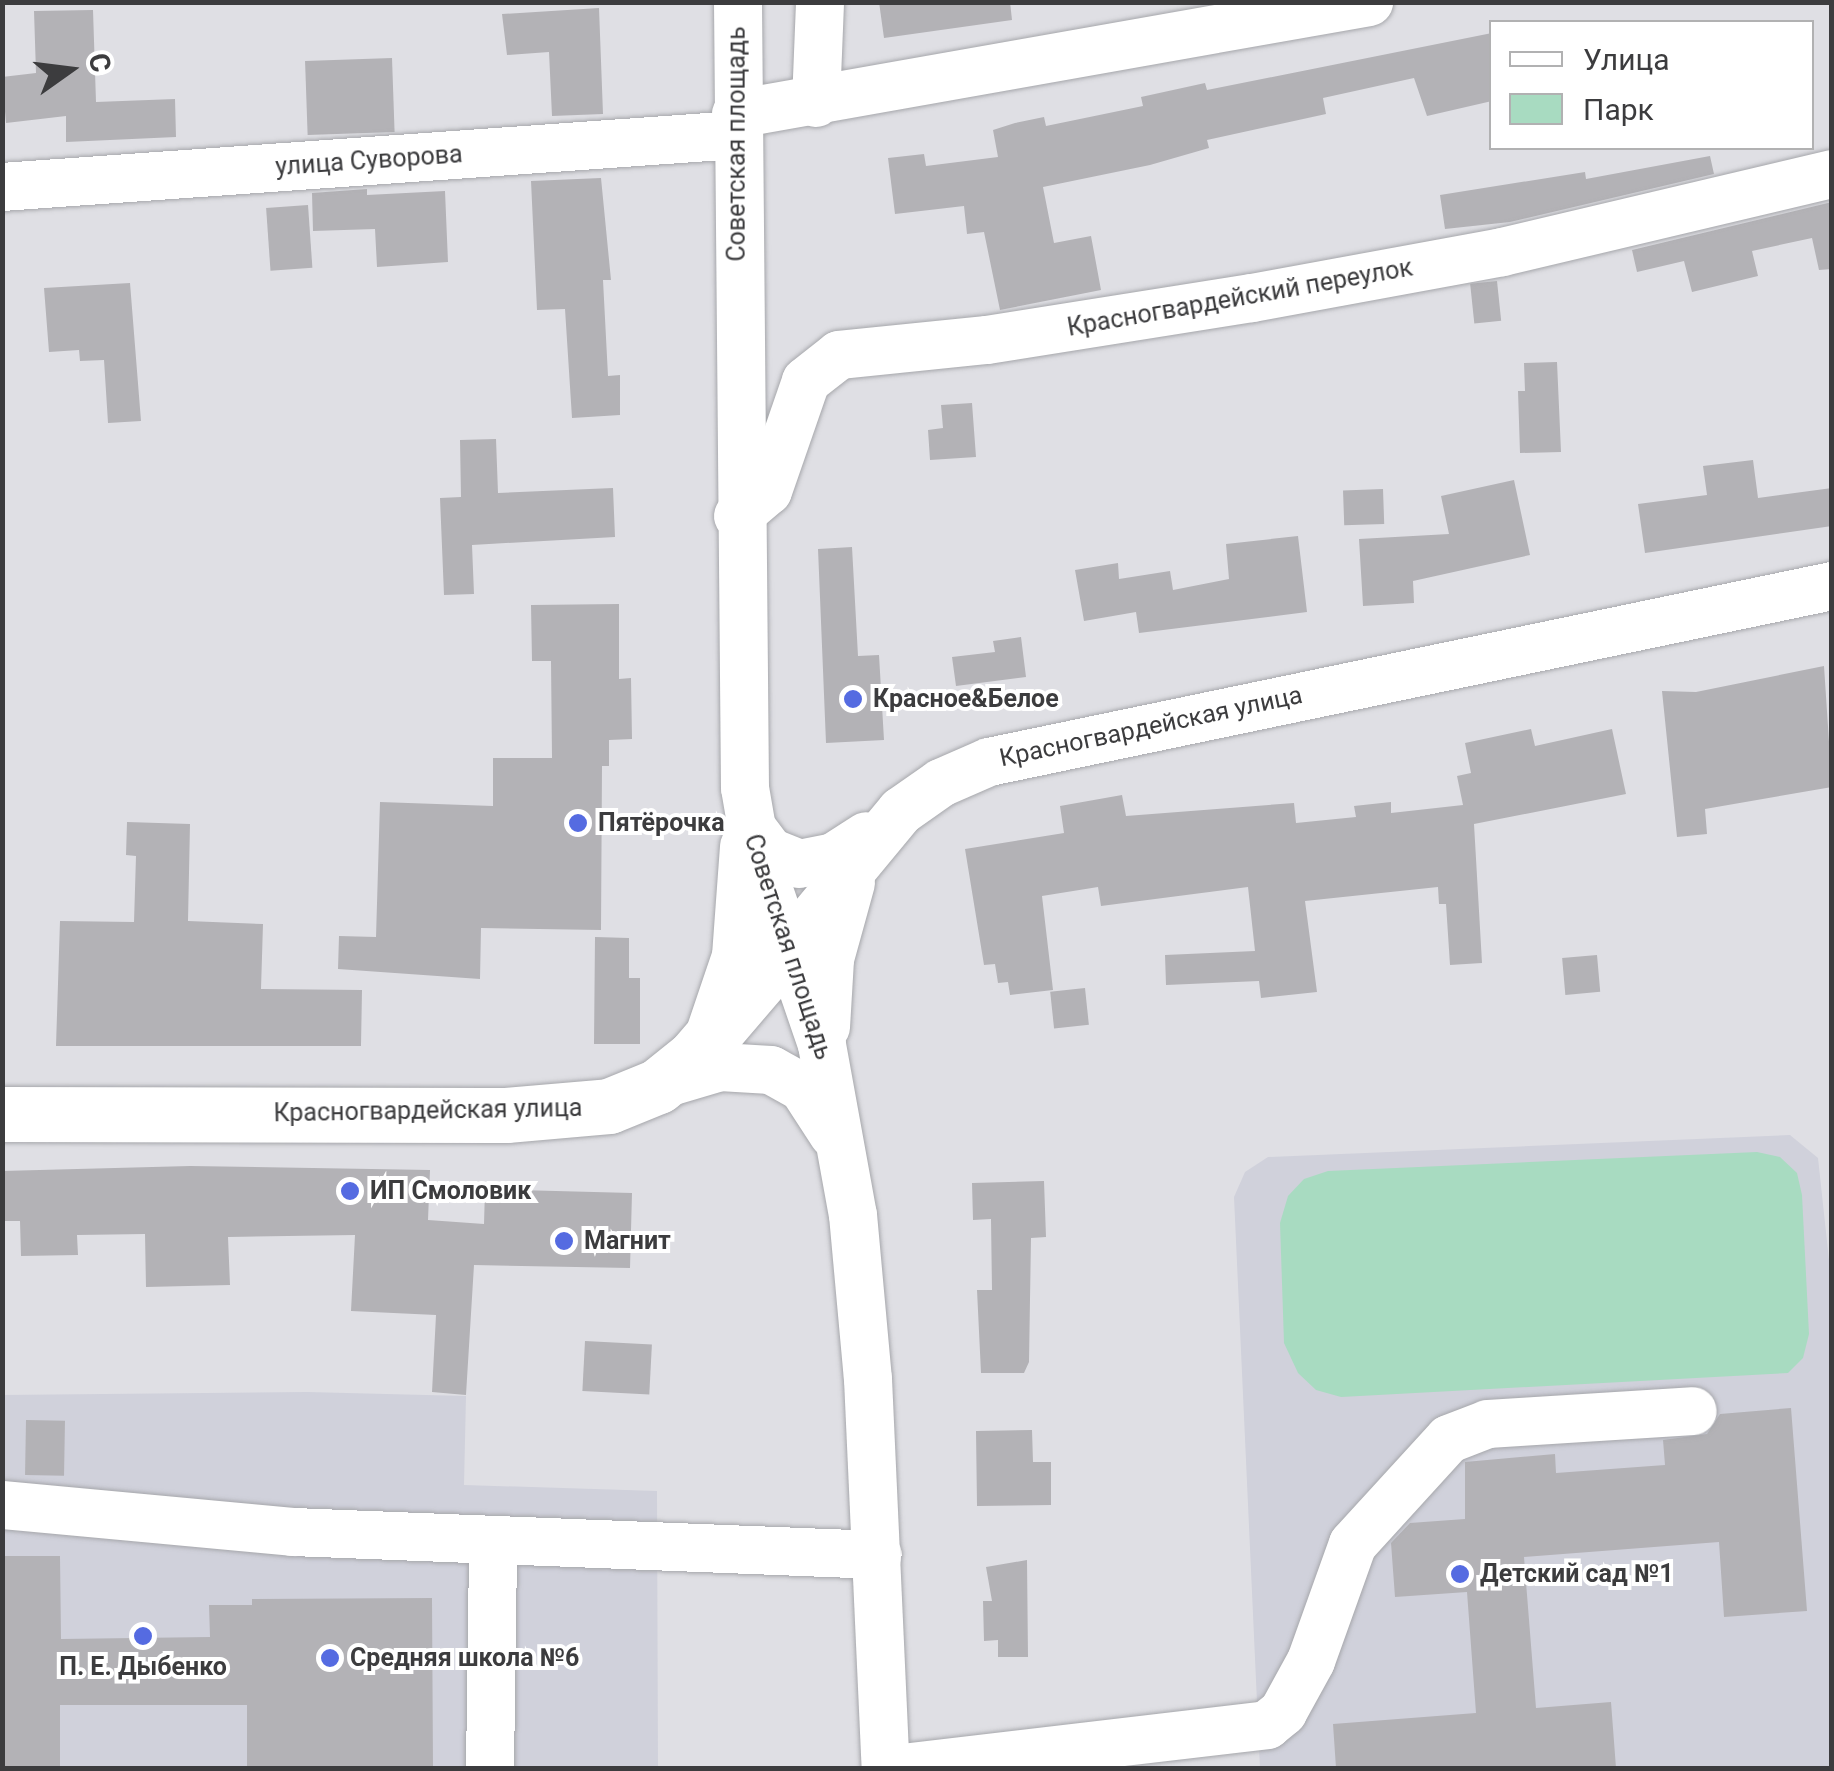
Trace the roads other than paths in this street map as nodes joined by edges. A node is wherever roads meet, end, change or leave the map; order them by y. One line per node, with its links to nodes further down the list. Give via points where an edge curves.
1 (738, 2): 5 (street, Советская площадь)
2 (820, 2): 4 (street)
3 (1370, 2): 4 (street, улица Суворова)
4 (816, 102): 5 (street, улица Суворова)
5 (736, 124): 7 (street, улица Суворова); 8 (street, Советская площадь)
6 (1832, 174): 8 (street, Красногвардейский переулок, via 1502,252 1291,291 968,343 839,355 806,381 768,490)
7 (2, 187)
8 (738, 516): 10 (street, Советская площадь)
9 (1832, 586): 11 (street, Красногвардейская улица, via 1032,750 960,774)
10 (747, 806): 11 (street, via 782,860 818,862); 12 (street, Советская площадь); 13 (street, via 736,956 719,1011)
11 (891, 822): 12 (street, Красногвардейская улица); 14 (street, via 852,883 836,931 825,1012)
12 (790, 945): 13 (main road, Красногвардейская улица); 14 (street, Советская площадь)
13 (676, 1072): 15 (main road, Красногвардейская улица, via 609,1106 551,1114); 16 (street, via 738,1065 787,1077 816,1104)
14 (832, 1090): 16 (street, Советская площадь)
15 (2, 1114)
16 (848, 1180): 20 (street, Советская площадь)
17 (1693, 1411): 23 (street, via 1488,1424 1449,1439 1352,1544 1312,1660 1283,1712 1267,1725)
18 (2, 1506): 19 (street)
19 (493, 1542): 20 (street); 21 (street)
20 (878, 1555): 22 (street, Советская площадь)
21 (490, 1768)
22 (886, 1768)
23 (902, 1768)

